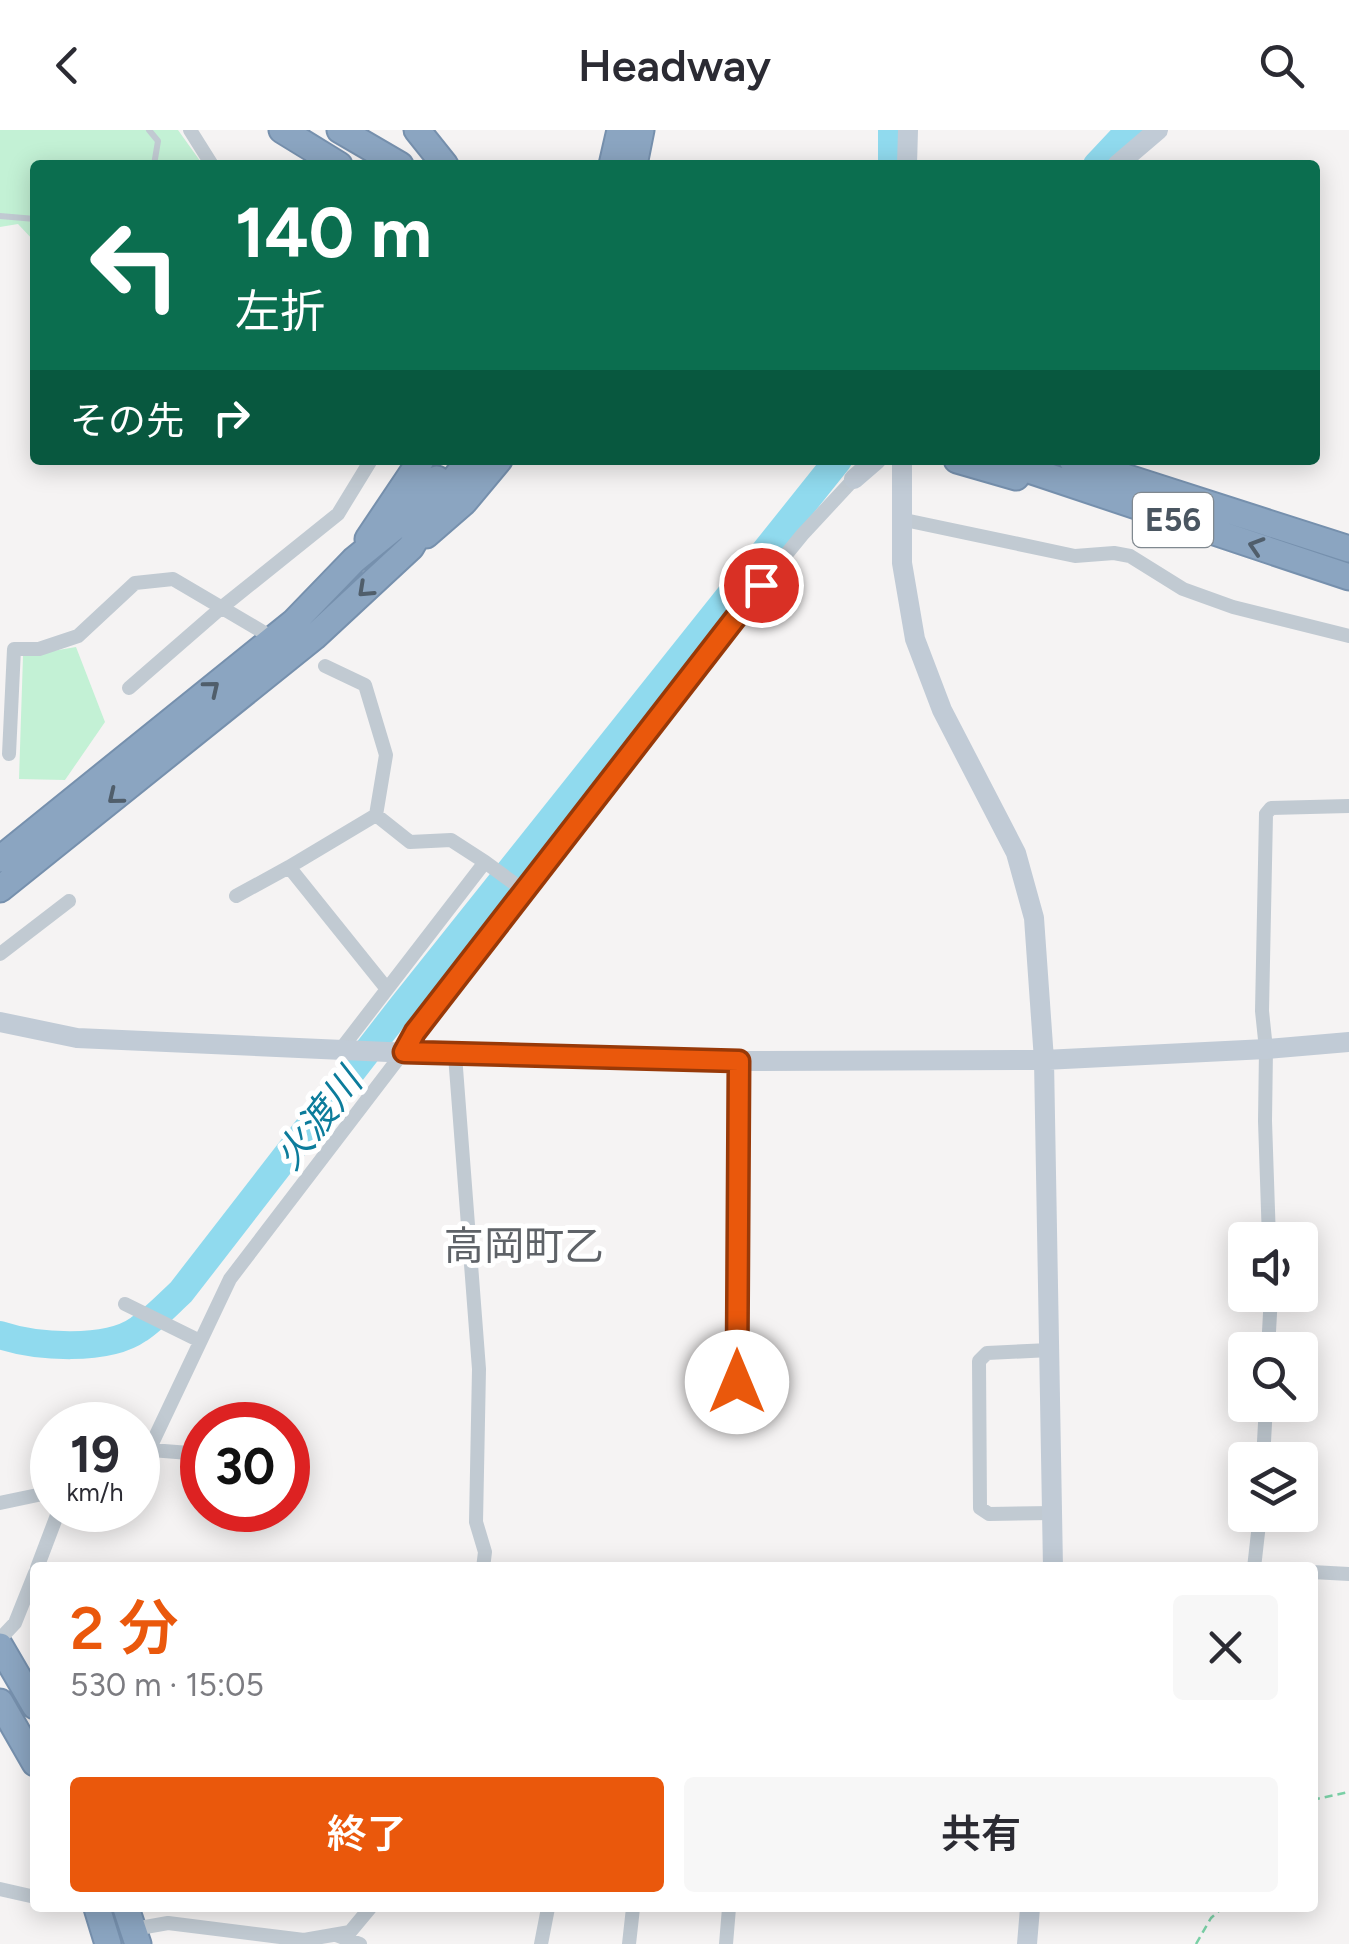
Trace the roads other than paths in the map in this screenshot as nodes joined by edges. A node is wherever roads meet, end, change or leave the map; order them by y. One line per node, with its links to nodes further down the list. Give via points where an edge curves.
1 (149, 130): 11 (lane, via 158,142)
2 (190, 130): 12 (street)
3 (266, 130): 13 (highway)
4 (282, 130): 14 (highway)
5 (340, 130): 15 (highway)
6 (417, 130): 16 (highway)
7 (620, 130): 17 (highway)
8 (641, 130): 18 (highway)
9 (908, 130): 19 (street)
10 (1158, 130): 20 (street)
11 (155, 160)
12 (209, 160)
13 (300, 160)
14 (331, 160)
15 (391, 160)
16 (441, 160)
17 (613, 160)
18 (635, 160)
19 (907, 160)
20 (1123, 160)
21 (0, 216): 22 (lane)
22 (30, 219)
23 (368, 465): 40 (street, via 338,514)
24 (418, 465): 38 (highway)
25 (449, 465): 38 (highway, via 396,526)
26 (465, 465): 36 (highway)
27 (495, 465): 36 (highway)
28 (870, 465): 33 (street)
29 (902, 465): 35 (street)
30 (976, 465): 34 (highway)
31 (1012, 465): 34 (highway, E56)
32 (1088, 465): 37 (highway, E56)
33 (854, 479): 52 (street, via 741,610)
34 (1113, 500): 39 (highway, E56, one-way to 34)
35 (900, 519): 42 (street, via 1075,556 1130,556 1183,589); 63 (street, via 908,603 927,676 1007,834 1034,918)
36 (411, 547): 51 (highway, one-way to 51, via 314,637)
37 (1349, 549)
38 (354, 560): 48 (highway, one-way to 38, via 294,622)
39 (1349, 576)
40 (221, 608): 41 (street); 44 (street); 45 (street, via 172,579 135,583 78,636 39,649 14,648)
41 (263, 632)
42 (1349, 636)
43 (325, 666): 47 (street, via 365,686 386,756)
44 (128, 688)
45 (9, 754)
46 (1349, 806): 60 (street, via 1271,808 1266,814)
47 (376, 815): 49 (street, via 410,842 452,840); 50 (street)
48 (0, 859)
49 (489, 865): 52 (street); 56 (street)
50 (290, 867): 53 (street); 56 (street)
51 (0, 889)
52 (522, 890): 61 (street)
53 (236, 896)
54 (69, 901): 55 (street)
55 (0, 954)
56 (387, 989): 59 (street)
57 (0, 1022): 59 (street, via 77,1038)
58 (1349, 1042): 60 (street)
59 (348, 1049): 61 (street)
60 (1266, 1050): 63 (street); 65 (street)
61 (400, 1052): 62 (street); 67 (street, via 230,1278)
62 (455, 1055): 64 (street); 77 (street, via 479,1369 476,1522)
63 (1044, 1060): 64 (street); 68 (street)
64 (739, 1061): 69 (street)
65 (1269, 1222)
66 (125, 1304): 67 (street)
67 (198, 1340): 70 (street)
68 (1050, 1350): 73 (street); 73 (street, via 987,1354 979,1361 980,1508 989,1514)
69 (737, 1415)
70 (160, 1429)
71 (30, 1497): 72 (street)
72 (0, 1503)
73 (1054, 1513): 78 (street)
74 (51, 1532): 76 (street)
75 (1258, 1532): 79 (street)
76 (39, 1562)
77 (484, 1562)
78 (1053, 1562)
79 (1255, 1562)
80 (1318, 1572): 81 (street)
81 (1349, 1574)
82 (30, 1585): 83 (street)
83 (0, 1642): 84 (highway)
84 (30, 1697)
85 (2, 1711): 86 (highway)
86 (30, 1756)
87 (0, 1889): 88 (street)
88 (30, 1896)
89 (98, 1912): 98 (highway)
90 (367, 1912): 96 (street, via 350,1932)
91 (547, 1912): 100 (street)
92 (633, 1912): 101 (street)
93 (729, 1912): 102 (street)
94 (1030, 1912): 103 (street)
95 (133, 1927): 97 (street, via 168,1923)
96 (336, 1934): 97 (street); 99 (street)
97 (304, 1942)
98 (108, 1944)
99 (360, 1944)
100 (541, 1944)
101 (629, 1944)
102 (726, 1944)
103 (1027, 1944)

